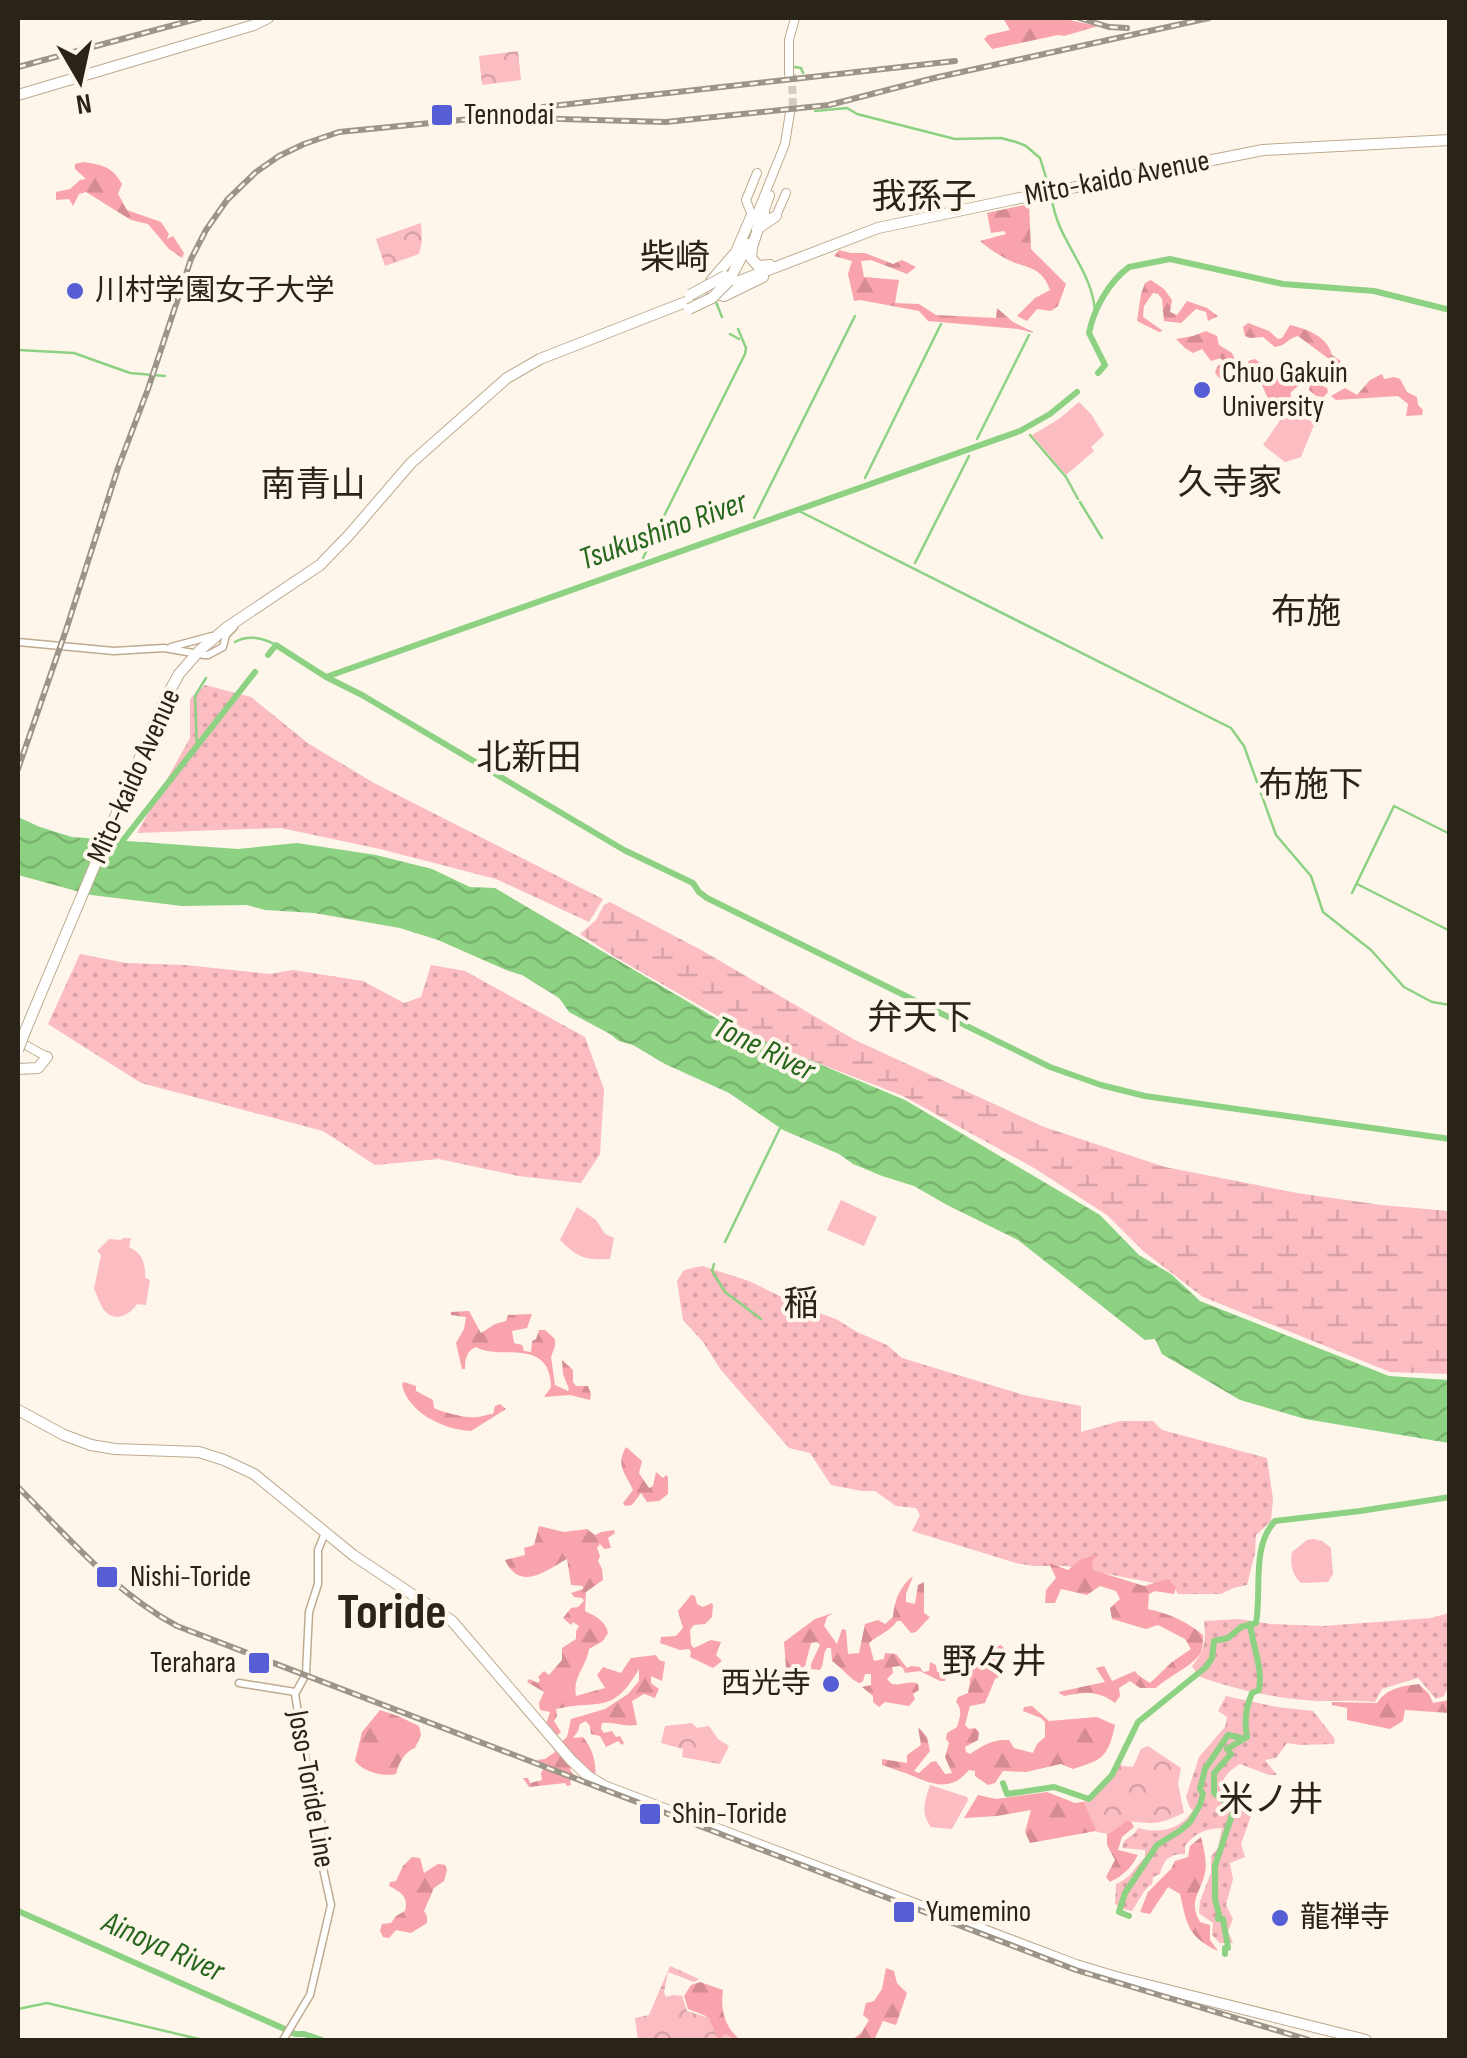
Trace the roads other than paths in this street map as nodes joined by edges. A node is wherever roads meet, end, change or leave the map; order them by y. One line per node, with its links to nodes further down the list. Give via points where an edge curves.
1 (268, 18): 4 (highway)
2 (797, 18): 3 (main road)
3 (791, 74)
4 (18, 95)
5 (791, 112): 8 (main road, via 788,145)
6 (1450, 142): 13 (highway, Mito-kaido Avenue, via 1242,153 888,226); 15 (highway, Mito-kaido Avenue, via 1218,161 883,230)
7 (757, 172): 10 (main road)
8 (770, 186): 10 (main road, via 756,204); 12 (main road)
9 (786, 192): 11 (main road)
10 (747, 196): 12 (main road)
11 (776, 216): 12 (highway)
12 (757, 218): 13 (highway, via 751,256 762,267); 14 (highway); 14 (highway); 15 (highway, via 712,278 712,290 726,296); 16 (highway)
13 (832, 246): 17 (highway, Mito-kaido Avenue)
14 (744, 253): 16 (highway)
15 (777, 270): 17 (highway, Mito-kaido Avenue)
16 (727, 278): 18 (highway, bridge); 19 (highway, bridge, via 712,298)
17 (716, 292): 18 (highway, Mito-kaido Avenue, bridge)
18 (698, 296): 19 (highway, Mito-kaido Avenue); 20 (highway, Mito-kaido Avenue, via 505,376 411,463 327,559)
19 (602, 338): 20 (highway, Mito-kaido Avenue, via 511,379 415,464 329,562)
20 (230, 627): 22 (highway, Mito-kaido Avenue); 22 (main road, via 224,642)
21 (18, 642): 22 (main road)
22 (196, 653): 23 (highway, Mito-kaido Avenue, bridge, via 162,711)
23 (19, 1049): 24 (main road); 25 (highway)
24 (47, 1057): 25 (highway)
25 (32, 1068): 26 (highway)
26 (18, 1069)
27 (18, 1410): 28 (highway, via 91,1445 213,1458 253,1476)
28 (324, 1535): 30 (main road, Joso-Toride Line, via 306,1671); 32 (highway, via 464,1633 595,1781 1042,1953)
29 (239, 1683): 30 (main road)
30 (295, 1692): 31 (main road, Joso-Toride Line, via 332,1901 311,1992)
31 (283, 2040)
32 (1366, 2040)

